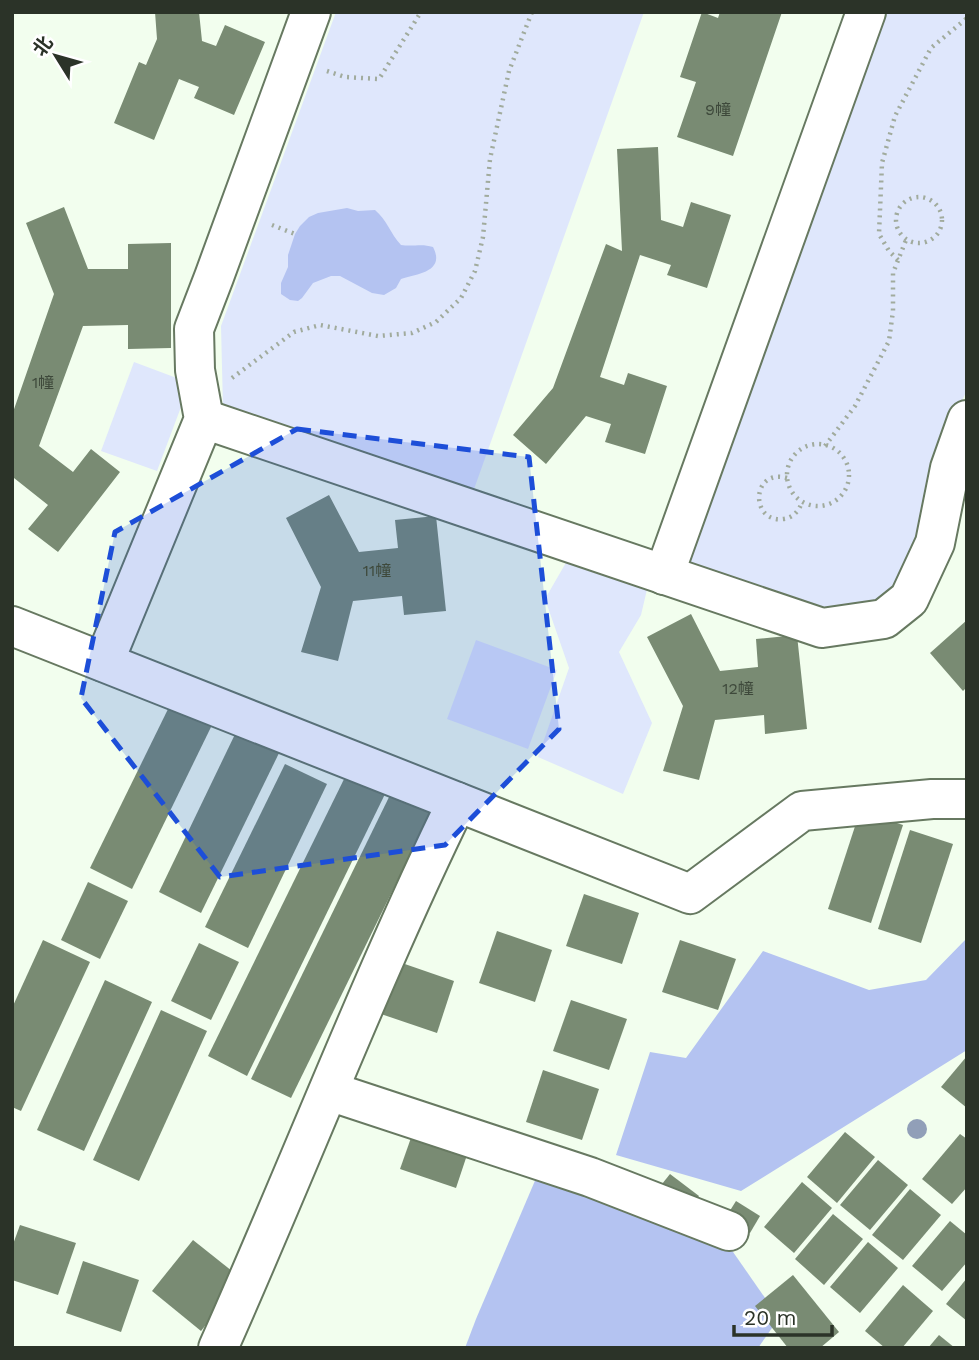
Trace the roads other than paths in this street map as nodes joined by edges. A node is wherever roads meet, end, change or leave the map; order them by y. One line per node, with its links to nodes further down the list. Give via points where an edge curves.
1 (311, 12): 3 (street, via 194,329 195,370)
2 (866, 12): 5 (street)
3 (204, 419): 5 (street); 7 (street)
4 (967, 420): 5 (street, via 950,468 935,543 909,599 884,620 822,628)
5 (664, 575)
6 (12, 626): 7 (street)
7 (104, 662): 9 (street)
8 (967, 799): 9 (street, via 802,811 690,894)
9 (457, 802): 10 (street)
10 (329, 1091): 11 (street, via 590,1177); 12 (street)
11 (729, 1231)
12 (218, 1348)

